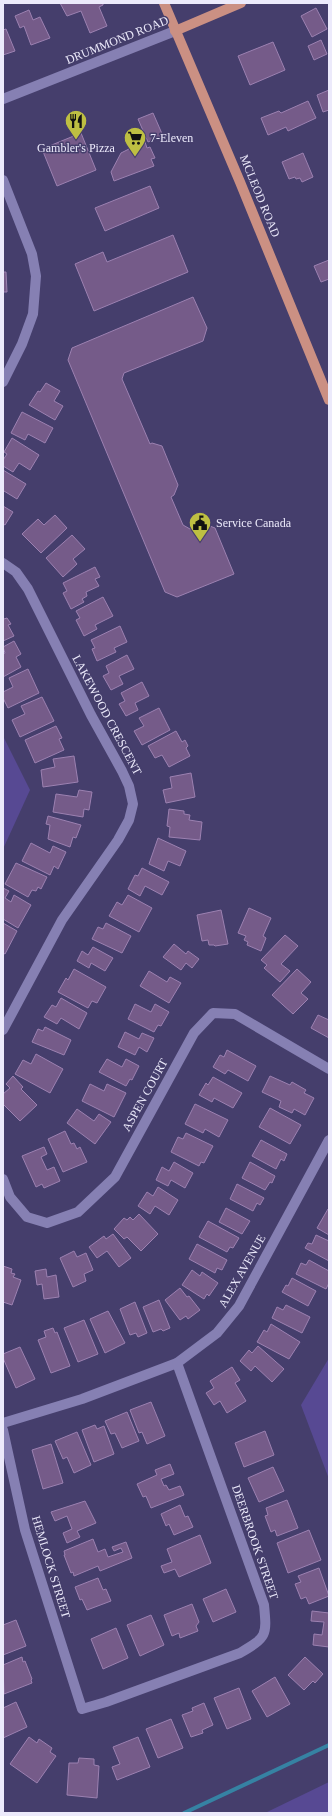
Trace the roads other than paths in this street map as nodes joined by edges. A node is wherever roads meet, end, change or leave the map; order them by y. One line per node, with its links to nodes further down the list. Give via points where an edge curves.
1 (164, 3): 3 (main road, MCLEOD ROAD)
2 (241, 3): 3 (main road, DRUMMOND ROAD)
3 (176, 31): 4 (street, DRUMMOND ROAD); 7 (main road, MCLEOD ROAD)
4 (3, 99)
5 (3, 180): 6 (street, via 32,254 36,276 33,314 22,344)
6 (3, 382)
7 (329, 400)
8 (3, 563): 9 (street, LAKEWOOD CRESCENT, via 16,572 28,589 122,771 133,804 129,820 118,840 62,920)
9 (3, 1030)
10 (329, 1069): 12 (street, ASPEN COURT, via 235,1014 213,1013 194,1033 115,1177 78,1212 47,1223 27,1217 10,1197)
11 (329, 1140): 13 (street, ALEX AVENUE, via 239,1306 217,1333)
12 (3, 1179)
13 (177, 1363): 14 (street, ALEX AVENUE, via 82,1399); 16 (street, DEERBROOK STREET, via 264,1605 266,1628 260,1641 240,1653)
14 (3, 1423)
15 (3, 1430): 16 (street, HEMLOCK STREET, via 25,1530)
16 (82, 1709)

